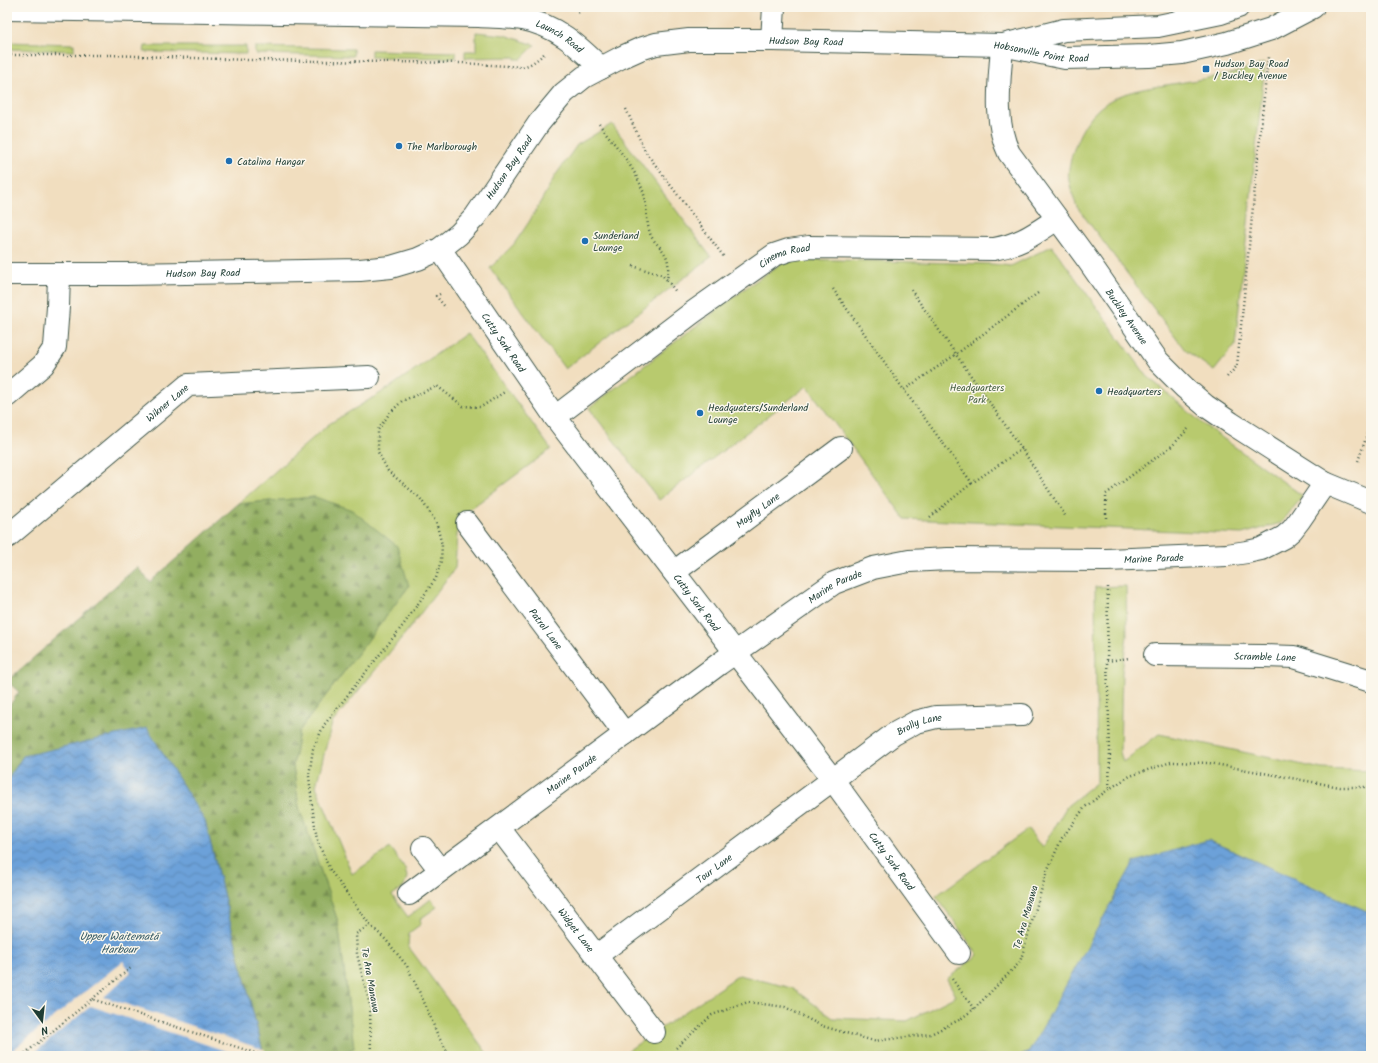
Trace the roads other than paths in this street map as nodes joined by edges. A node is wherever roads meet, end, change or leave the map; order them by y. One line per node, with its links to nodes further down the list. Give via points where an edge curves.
1 (774, 7): 5 (street)
2 (1238, 7): 6 (street, Hobsonville Point Road, via 1158,26 1064,30)
3 (1313, 7): 6 (street, Hobsonville Point Road, via 1271,29 1182,53 1065,58)
4 (7, 9): 7 (street, Launch Road, via 472,16 522,19 561,33)
5 (772, 40): 6 (street, Hudson Bay Road); 7 (street, Hudson Bay Road, via 672,42 640,49)
6 (1002, 45): 8 (street, Buckley Avenue, via 999,108 1003,140 1009,153)
7 (601, 68): 9 (street, Hudson Bay Road, via 584,77 564,93 539,123 475,217)
8 (1057, 219): 14 (street, Cinema Road, via 1022,242 994,249 809,247 774,255 692,313); 16 (street, Buckley Avenue, via 1158,361 1185,388 1231,423)
9 (440, 249): 11 (street, Hudson Bay Road, via 391,267 360,270); 14 (street, Cutty Sark Road)
10 (7, 274): 11 (street, Hudson Bay Road)
11 (58, 275): 13 (street, via 55,347 43,365)
12 (369, 377): 19 (street, Wikner Lane, via 188,385)
13 (7, 396)
14 (555, 417): 20 (street, Cutty Sark Road)
15 (841, 448): 20 (street, Mayfly Lane)
16 (1325, 483): 17 (street, Buckley Avenue); 21 (street, Marine Parade, via 1292,530 1261,549 1227,555 1107,560 948,559 909,561 873,568 834,583)
17 (1371, 502)
18 (466, 523): 25 (street, Patrol Lane)
19 (7, 537)
20 (674, 572): 21 (street, Cutty Sark Road)
21 (735, 652): 25 (street, Marine Parade); 26 (street, Cutty Sark Road)
22 (1155, 655): 23 (street, Scramble Lane, via 1294,657)
23 (1371, 681)
24 (1022, 715): 26 (street, Brolly Lane, via 936,717 916,722 894,734)
25 (625, 734): 27 (street, Marine Parade)
26 (833, 780): 31 (street, Cutty Sark Road); 32 (street, Tour Lane)
27 (499, 828): 29 (street, Marine Parade); 32 (street, Widget Lane)
28 (423, 848): 29 (street)
29 (440, 870): 30 (street, Marine Parade)
30 (409, 894)
31 (959, 953)
32 (596, 956): 33 (street, Widget Lane)
33 (654, 1032)

